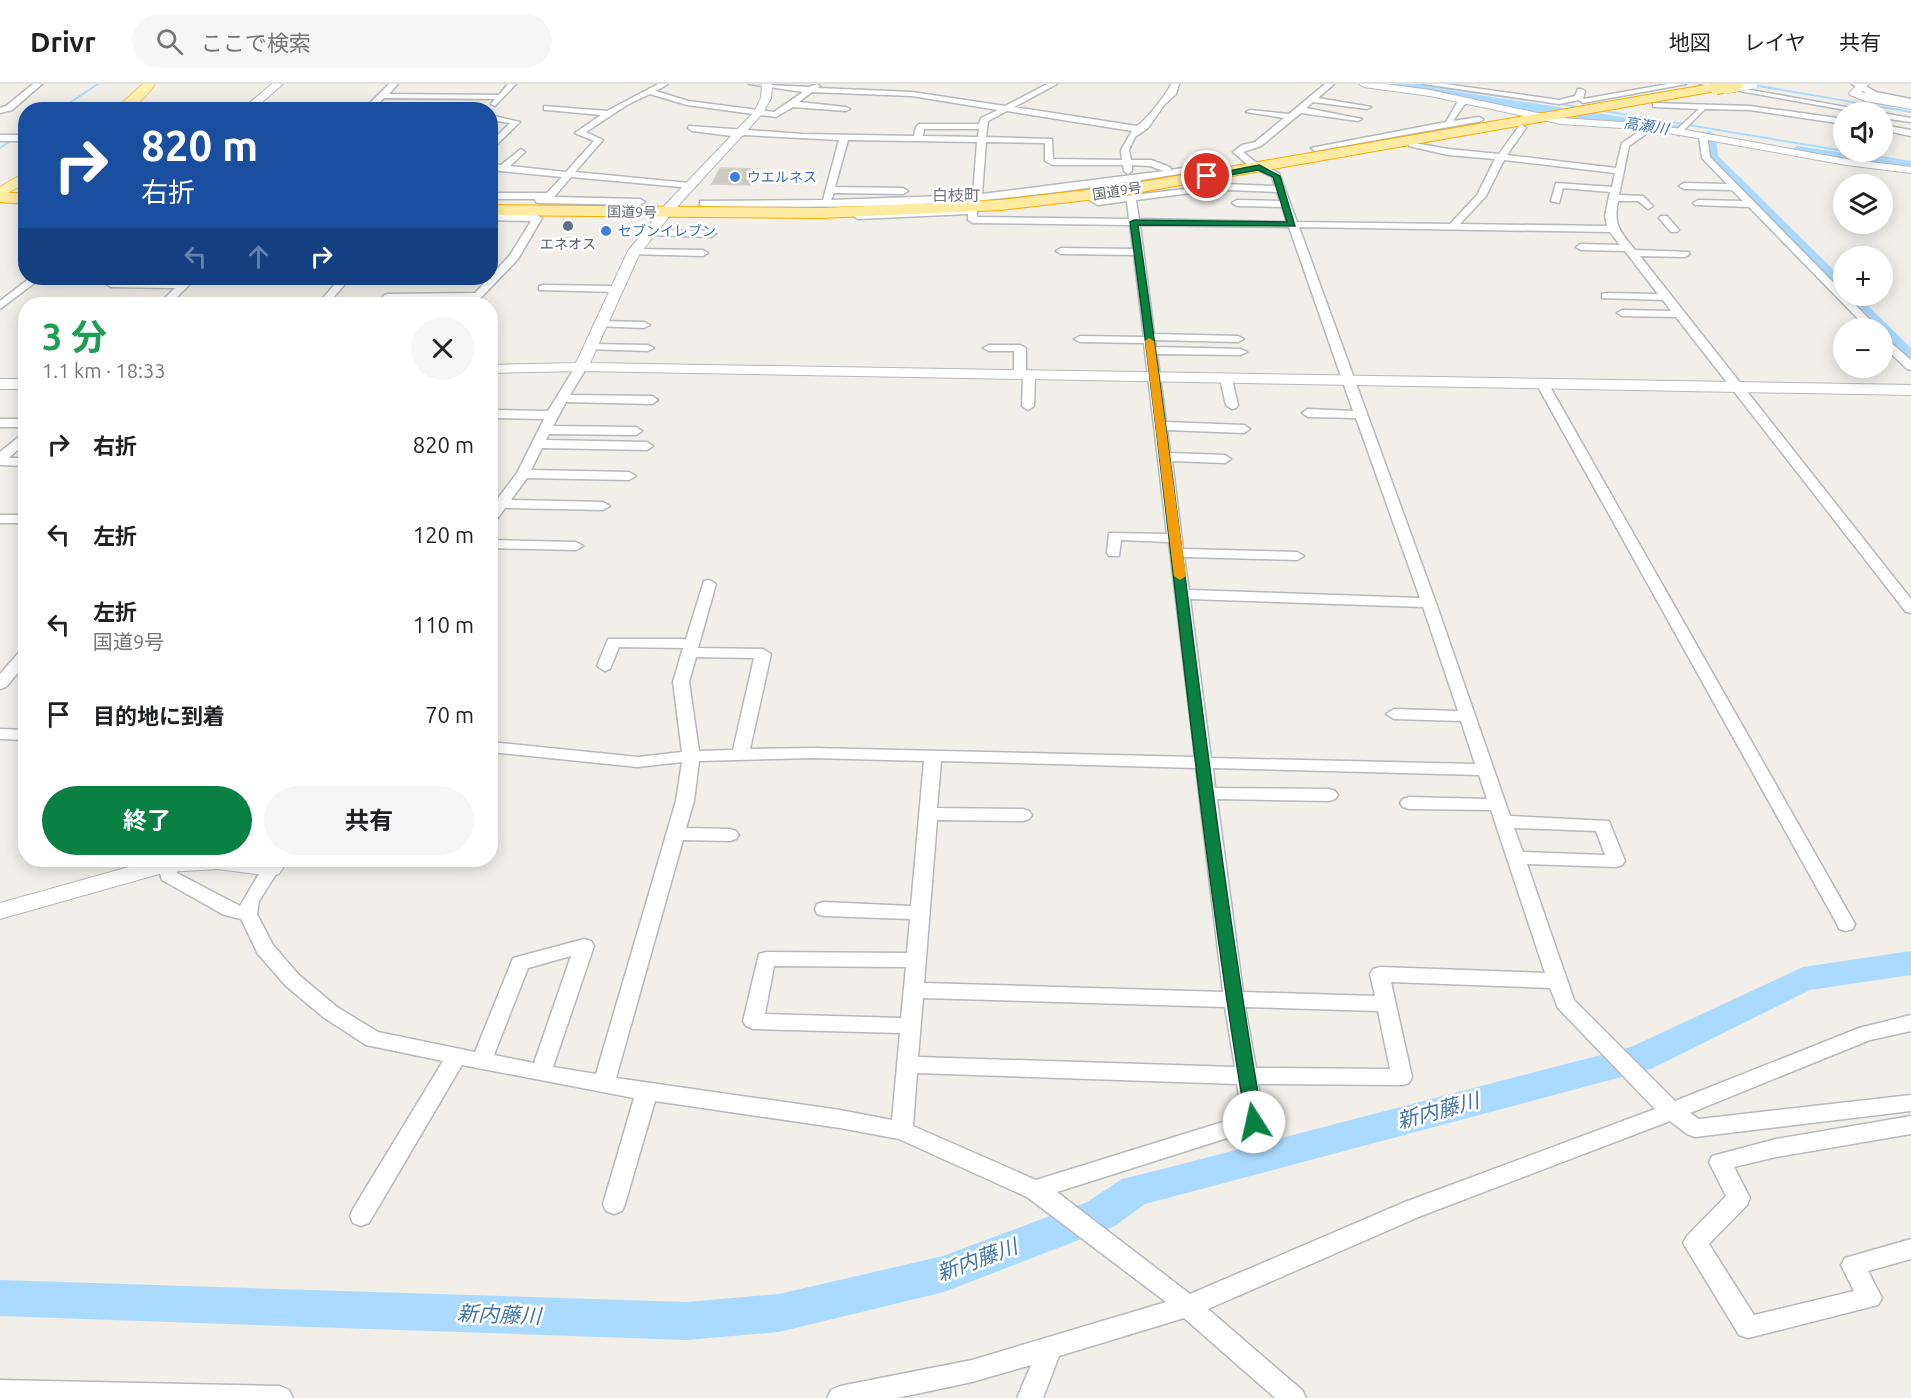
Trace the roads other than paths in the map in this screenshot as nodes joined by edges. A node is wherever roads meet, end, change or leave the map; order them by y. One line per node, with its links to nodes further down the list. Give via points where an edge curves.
1 (38, 84): 33 (street)
2 (149, 84): 34 (main road)
3 (278, 84): 35 (street)
4 (394, 84): 26 (street)
5 (664, 84): 24 (street)
6 (753, 84): 16 (street)
7 (819, 84): 23 (street)
8 (909, 84): 25 (street)
9 (1052, 84): 46 (street)
10 (1175, 84): 66 (street, via 1173,92 1145,126)
11 (1330, 84): 30 (street)
12 (1364, 84): 31 (street)
13 (1428, 84): 18 (street)
14 (1682, 84): 28 (street)
15 (1753, 84): 19 (street, bridge)
16 (767, 85): 23 (street); 50 (street)
17 (1860, 85): 32 (street, via 1874,94); 42 (street, via 1854,93 1858,96)
18 (1453, 86): 28 (street, via 1559,102)
19 (1720, 86): 21 (street); 40 (highway, 国道9号); 41 (street)
20 (510, 87): 22 (street); 27 (street)
21 (1696, 88): 28 (highway, 国道9号); 40 (street); 44 (street)
22 (469, 89)
23 (811, 90): 25 (street); 38 (street)
24 (649, 91): 50 (street, via 687,103); 52 (street)
25 (892, 93): 46 (street)
26 (381, 96): 27 (street); 36 (street)
27 (501, 97): 37 (street)
28 (1590, 98): 40 (highway, 国道9号); 54 (highway, 国道9号)
29 (0, 99): 33 (street)
30 (1313, 100): 43 (street); 49 (street)
31 (1467, 101): 54 (street); 67 (street, via 1461,103)
32 (1911, 101)
33 (15, 102): 48 (street)
34 (131, 102)
35 (256, 102)
36 (375, 102)
37 (497, 102)
38 (792, 104): 47 (street); 50 (street, via 776,115)
39 (1656, 105): 44 (street)
40 (1618, 106)
41 (1833, 106)
42 (1911, 106)
43 (1367, 107)
44 (1706, 107): 59 (street); 69 (street)
45 (546, 108): 52 (street)
46 (1008, 108): 61 (street, via 984,120); 66 (street)
47 (846, 109)
48 (0, 111)
49 (1300, 111): 53 (street); 57 (street)
50 (759, 112): 70 (street)
51 (1250, 112): 53 (street)
52 (608, 113): 95 (street, via 579,133 599,140)
53 (1292, 117): 89 (street, via 1258,144 1237,152)
54 (1537, 117): 62 (street); 67 (highway, 国道9号); 84 (street)
55 (1893, 117): 60 (street)
56 (498, 119): 76 (street, via 516,122)
57 (1358, 119)
58 (1479, 119): 64 (street)
59 (1833, 120)
60 (1911, 120)
61 (983, 127): 75 (street, via 922,126); 78 (street)
62 (1652, 127): 69 (street); 92 (street, via 1625,145)
63 (692, 128): 70 (street)
64 (1430, 128): 67 (street); 80 (street)
65 (1500, 128): 67 (street)
66 (1138, 129): 85 (street, via 1125,150)
67 (1453, 129): 79 (street); 80 (highway, 国道9号); 82 (highway, 国道9号)
68 (1893, 130): 71 (street)
69 (1679, 132): 72 (street)
70 (741, 133): 77 (street); 99 (street)
71 (1911, 133)
72 (1703, 136): 91 (street); 101 (street, via 1706,158)
73 (0, 138): 74 (street)
74 (18, 138)
75 (918, 139): 77 (street); 78 (street)
76 (498, 141)
77 (842, 142): 78 (street); 105 (street)
78 (981, 143): 85 (street, via 1049,149 1049,161 1053,162); 108 (street)
79 (1412, 144): 83 (street); 84 (street)
80 (1322, 148): 89 (highway, 国道9号)
81 (521, 152): 88 (street)
82 (1348, 152): 83 (street); 89 (highway, 国道9号)
83 (1364, 152): 86 (street)
84 (1501, 157): 92 (street); 139 (street, via 1481,196)
85 (1127, 163): 93 (street, via 1151,163); 97 (street)
86 (1289, 166)
87 (1204, 167): 96 (street)
88 (498, 168)
89 (1253, 168): 93 (highway, 国道9号); 94 (highway, 国道9号); 104 (street, via 1276,176)
90 (498, 169): 95 (street)
91 (1911, 170)
92 (1620, 171): 109 (street)
93 (1170, 173): 96 (street); 102 (highway, 国道9号)
94 (1228, 174): 113 (street); 135 (highway, 国道9号, via 1001,205)
95 (567, 175): 99 (street); 114 (street, via 550,196)
96 (1156, 175): 97 (street)
97 (1132, 178): 102 (street)
98 (18, 181): 107 (main road)
99 (689, 186): 129 (street)
100 (1197, 186): 112 (street, via 1196,190)
101 (1733, 187): 110 (street); 110 (street, via 1687,190)
102 (1080, 188): 108 (street); 118 (highway, 国道9号, via 1001,199)
103 (1226, 188): 104 (street)
104 (1280, 189): 125 (street)
105 (829, 190): 108 (street); 122 (street)
106 (18, 192): 107 (highway)
107 (1, 193): 111 (highway)
108 (977, 194): 118 (street)
109 (1614, 194): 116 (street, via 1559,185); 127 (street, via 1640,198); 140 (street, via 1610,216)
110 (1743, 196): 126 (street)
111 (18, 197)
112 (1129, 197): 113 (street, via 1098,202); 145 (street)
113 (1092, 198): 130 (street)
114 (498, 199)
115 (498, 200): 119 (highway, 国道9号)
116 (1556, 201)
117 (640, 202): 119 (street)
118 (918, 202): 122 (street); 128 (highway, 国道9号)
119 (560, 203): 129 (highway, 国道9号)
120 (703, 203): 121 (street)
121 (747, 203): 122 (street); 128 (street)
122 (826, 203)
123 (1237, 203): 125 (street)
124 (1698, 203): 126 (street)
125 (1285, 204): 138 (street)
126 (1751, 204): 167 (street)
127 (1648, 206)
128 (731, 207): 129 (highway, 国道9号)
129 (668, 210): 131 (highway, 国道9号); 135 (highway, 国道9号); 142 (street)
130 (972, 211): 135 (street, via 877,216); 145 (street, via 973,220)
131 (602, 213): 132 (highway, 国道9号); 134 (street)
132 (498, 214)
133 (498, 215): 152 (street, via 537,218 514,257)
134 (633, 215)
135 (777, 215): 136 (street)
136 (704, 216)
137 (1664, 218): 141 (street)
138 (1292, 225): 139 (street); 145 (street); 184 (street)
139 (1453, 226): 140 (street, via 1560,224)
140 (1613, 229): 148 (street)
141 (1674, 230)
142 (650, 233): 143 (street); 149 (street)
143 (711, 234)
144 (1067, 236): 145 (street)
145 (1136, 237): 147 (street); 172 (street)
146 (1581, 247): 148 (street)
147 (1061, 251)
148 (1630, 251): 151 (street); 163 (street)
149 (634, 252): 150 (street); 158 (street)
150 (703, 253)
151 (1685, 254)
152 (498, 274)
153 (27, 285): 164 (street)
154 (184, 285): 160 (street)
155 (339, 285): 161 (street)
156 (488, 285): 162 (street)
157 (543, 288): 158 (street)
158 (617, 289): 168 (street)
159 (1606, 296): 163 (street)
160 (171, 297)
161 (329, 297)
162 (477, 297)
163 (1668, 297): 166 (street)
164 (0, 306)
165 (1622, 313): 166 (street)
166 (1681, 314): 188 (street)
167 (1863, 318)
168 (600, 324): 169 (street); 173 (street)
169 (644, 325)
170 (1080, 339): 172 (street)
171 (1238, 339): 172 (street)
172 (1150, 343): 177 (street); 182 (street)
173 (590, 347): 174 (street); 178 (street)
174 (648, 348)
175 (989, 348): 181 (street, via 1020,348)
176 (1893, 349): 179 (street)
177 (1240, 352)
178 (581, 367): 180 (street); 181 (street); 190 (street)
179 (1911, 367)
180 (498, 369)
181 (1025, 375): 182 (street); 193 (street)
182 (1156, 377): 183 (street); 200 (street)
183 (1226, 379): 184 (street); 192 (street)
184 (1348, 381): 187 (street); 197 (street)
185 (0, 384): 186 (street)
186 (18, 384)
187 (1543, 385): 188 (street); 258 (street)
188 (1740, 389): 189 (street); 227 (street)
189 (1911, 390)
190 (562, 398): 191 (street); 196 (street)
191 (652, 400)
192 (1232, 405)
193 (1028, 406)
194 (1308, 413): 197 (street)
195 (498, 414): 196 (street)
196 (552, 415): 202 (street)
197 (1360, 415): 226 (street)
198 (0, 423): 199 (street)
199 (18, 423)
200 (1162, 426): 201 (street); 207 (street)
201 (1244, 429)
202 (544, 430): 203 (street); 205 (street)
203 (636, 431)
204 (18, 444): 209 (street)
205 (537, 444): 206 (street); 211 (street)
206 (646, 446)
207 (1166, 457): 208 (street); 218 (street)
208 (1225, 459)
209 (0, 460): 210 (street)
210 (18, 461)
211 (523, 474): 212 (street); 213 (street)
212 (629, 476)
213 (501, 504): 214 (street); 215 (street)
214 (603, 506)
215 (498, 508)
216 (0, 519): 217 (street)
217 (18, 519)
218 (1176, 538): 221 (street, via 1114,536); 222 (street)
219 (498, 544): 220 (street)
220 (576, 546)
221 (1114, 553)
222 (1178, 553): 223 (street); 225 (street)
223 (1297, 556)
224 (709, 584): 228 (street)
225 (1183, 594): 226 (street); 240 (street)
226 (1429, 603): 233 (street)
227 (1911, 609)
228 (691, 648): 230 (street, via 613,642); 237 (street, via 763,654); 238 (street, via 681,682)
229 (18, 663): 231 (street)
230 (605, 666)
231 (0, 684)
232 (1394, 714): 233 (street)
233 (1468, 716): 241 (street)
234 (0, 734): 235 (street)
235 (18, 735)
236 (498, 748): 238 (street, via 638,762)
237 (740, 755): 238 (street); 239 (street)
238 (691, 756): 248 (street)
239 (933, 757): 240 (street); 245 (street)
240 (1205, 764): 241 (street); 242 (street)
241 (1487, 770): 246 (street)
242 (1209, 793): 243 (street); 262 (street)
243 (1329, 795)
244 (1409, 803): 246 (street)
245 (928, 814): 247 (street); 256 (street)
246 (1501, 814): 250 (street); 250 (street, via 1603,825 1616,861)
247 (1023, 815)
248 (676, 834): 249 (street); 271 (street)
249 (730, 835)
250 (1516, 858): 260 (street)
251 (151, 867): 255 (street)
252 (168, 867): 257 (street, via 168,876 231,910)
253 (272, 867): 257 (street, via 250,901)
254 (824, 909): 256 (street)
255 (0, 911)
256 (919, 913): 259 (street)
257 (248, 914): 266 (street, via 266,949 292,980 330,1012 373,1039)
258 (1846, 924)
259 (915, 960): 261 (street); 265 (street, via 766,959 753,1021)
260 (1557, 981): 263 (street, via 1380,974); 274 (street, via 1565,1003)
261 (913, 990): 262 (street); 265 (street)
262 (1234, 1000): 263 (street); 270 (street)
263 (1387, 1004): 270 (street, via 1402,1077)
264 (1911, 1023): 274 (street, via 1866,1033)
265 (910, 1026): 268 (street)
266 (456, 1057): 267 (street); 279 (street)
267 (481, 1062): 269 (street); 269 (street, via 520,963 584,946)
268 (907, 1065): 270 (street); 276 (street)
269 (541, 1073): 271 (street)
270 (1246, 1076): 277 (street, via 1254,1122)
271 (604, 1083): 272 (street)
272 (647, 1091): 276 (street); 278 (street)
273 (1911, 1103): 274 (street, via 1695,1128)
274 (1672, 1111): 281 (street, via 1413,1209)
275 (1911, 1125): 280 (street, via 1776,1148 1720,1162 1739,1198 1695,1243 1748,1327 1870,1298 1853,1265)
276 (902, 1131): 277 (street)
277 (1043, 1195): 281 (street)
278 (614, 1204)
279 (361, 1216)
280 (1911, 1249)
281 (1188, 1306): 282 (street); 288 (street)
282 (1049, 1349): 286 (street, via 972,1371); 287 (street)
283 (0, 1392): 284 (street)
284 (187, 1397): 285 (street)
285 (280, 1398)
286 (840, 1398)
287 (1030, 1398)
288 (1293, 1398)

